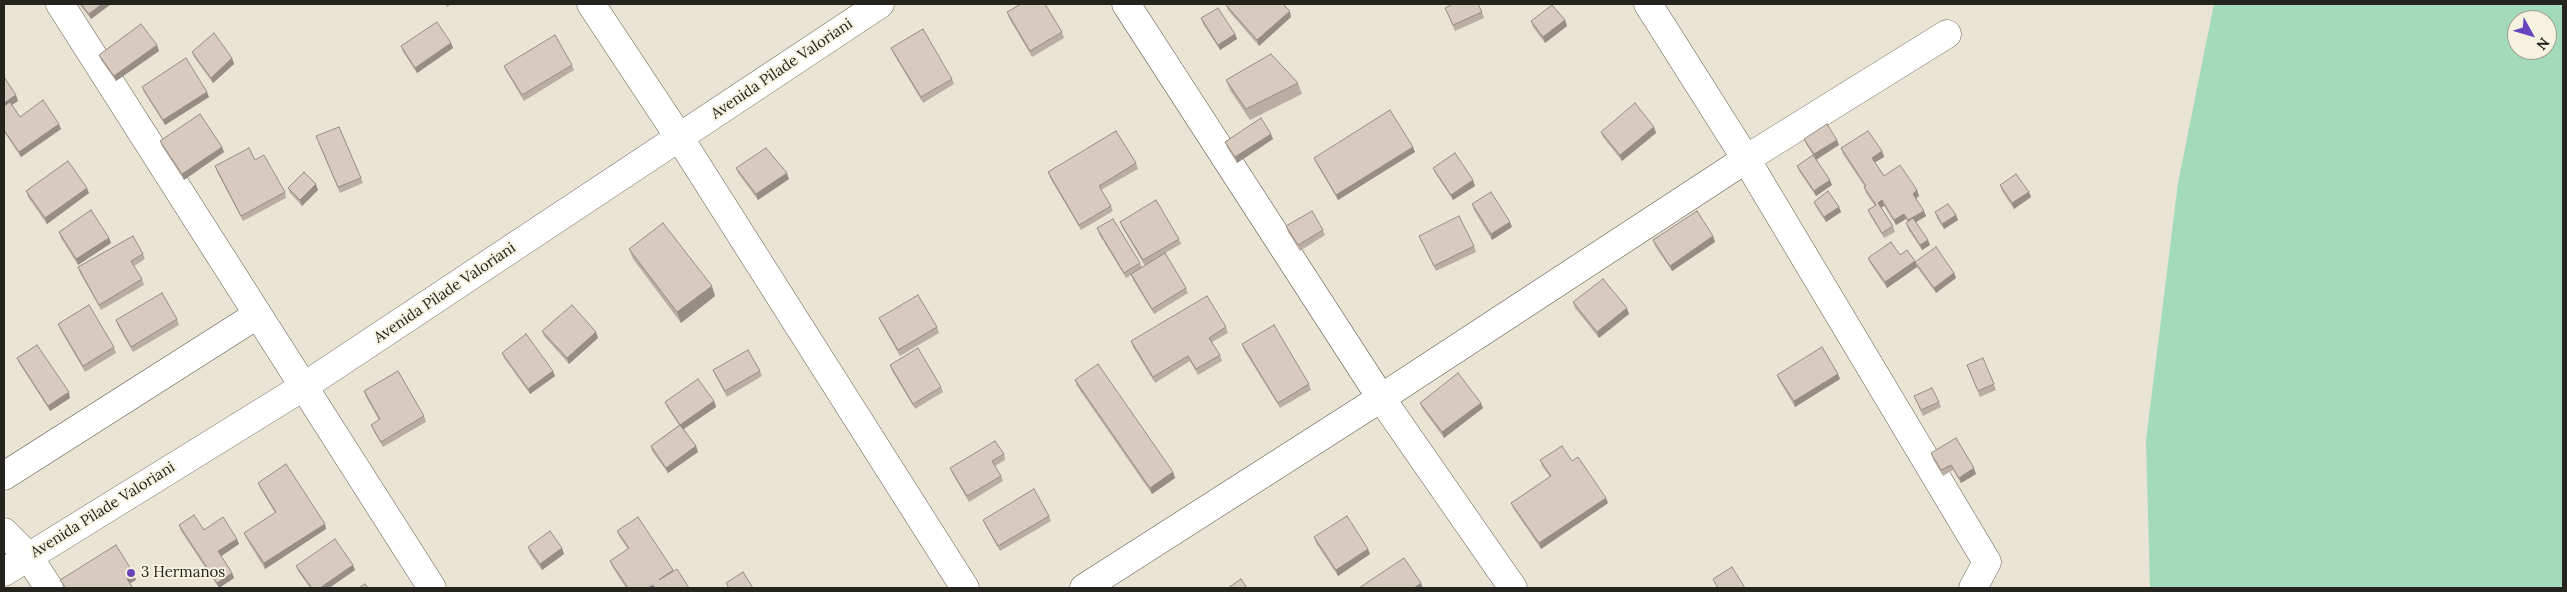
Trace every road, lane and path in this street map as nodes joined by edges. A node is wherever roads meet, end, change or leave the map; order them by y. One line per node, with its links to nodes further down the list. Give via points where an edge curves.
1 (60, 4): 9 (street)
2 (591, 4): 7 (street)
3 (880, 4): 7 (street, Avenida Pilade Valoriani)
4 (1126, 4): 11 (street)
5 (1648, 4): 8 (street)
6 (1948, 34): 8 (street)
7 (679, 137): 10 (street, Avenida Pilade Valoriani); 18 (street)
8 (1746, 159): 11 (street); 21 (street, via 1987,562)
9 (257, 315): 10 (street); 12 (street)
10 (303, 387): 14 (street, Avenida Pilade Valoriani); 17 (street)
11 (1381, 398): 19 (street); 20 (street)
12 (4, 476)
13 (4, 532): 14 (street)
14 (28, 556): 15 (street, Avenida Pilade Valoriani); 16 (street)
15 (4, 572)
16 (49, 588)
17 (432, 588)
18 (965, 588)
19 (1084, 588)
20 (1513, 588)
21 (1973, 588)

